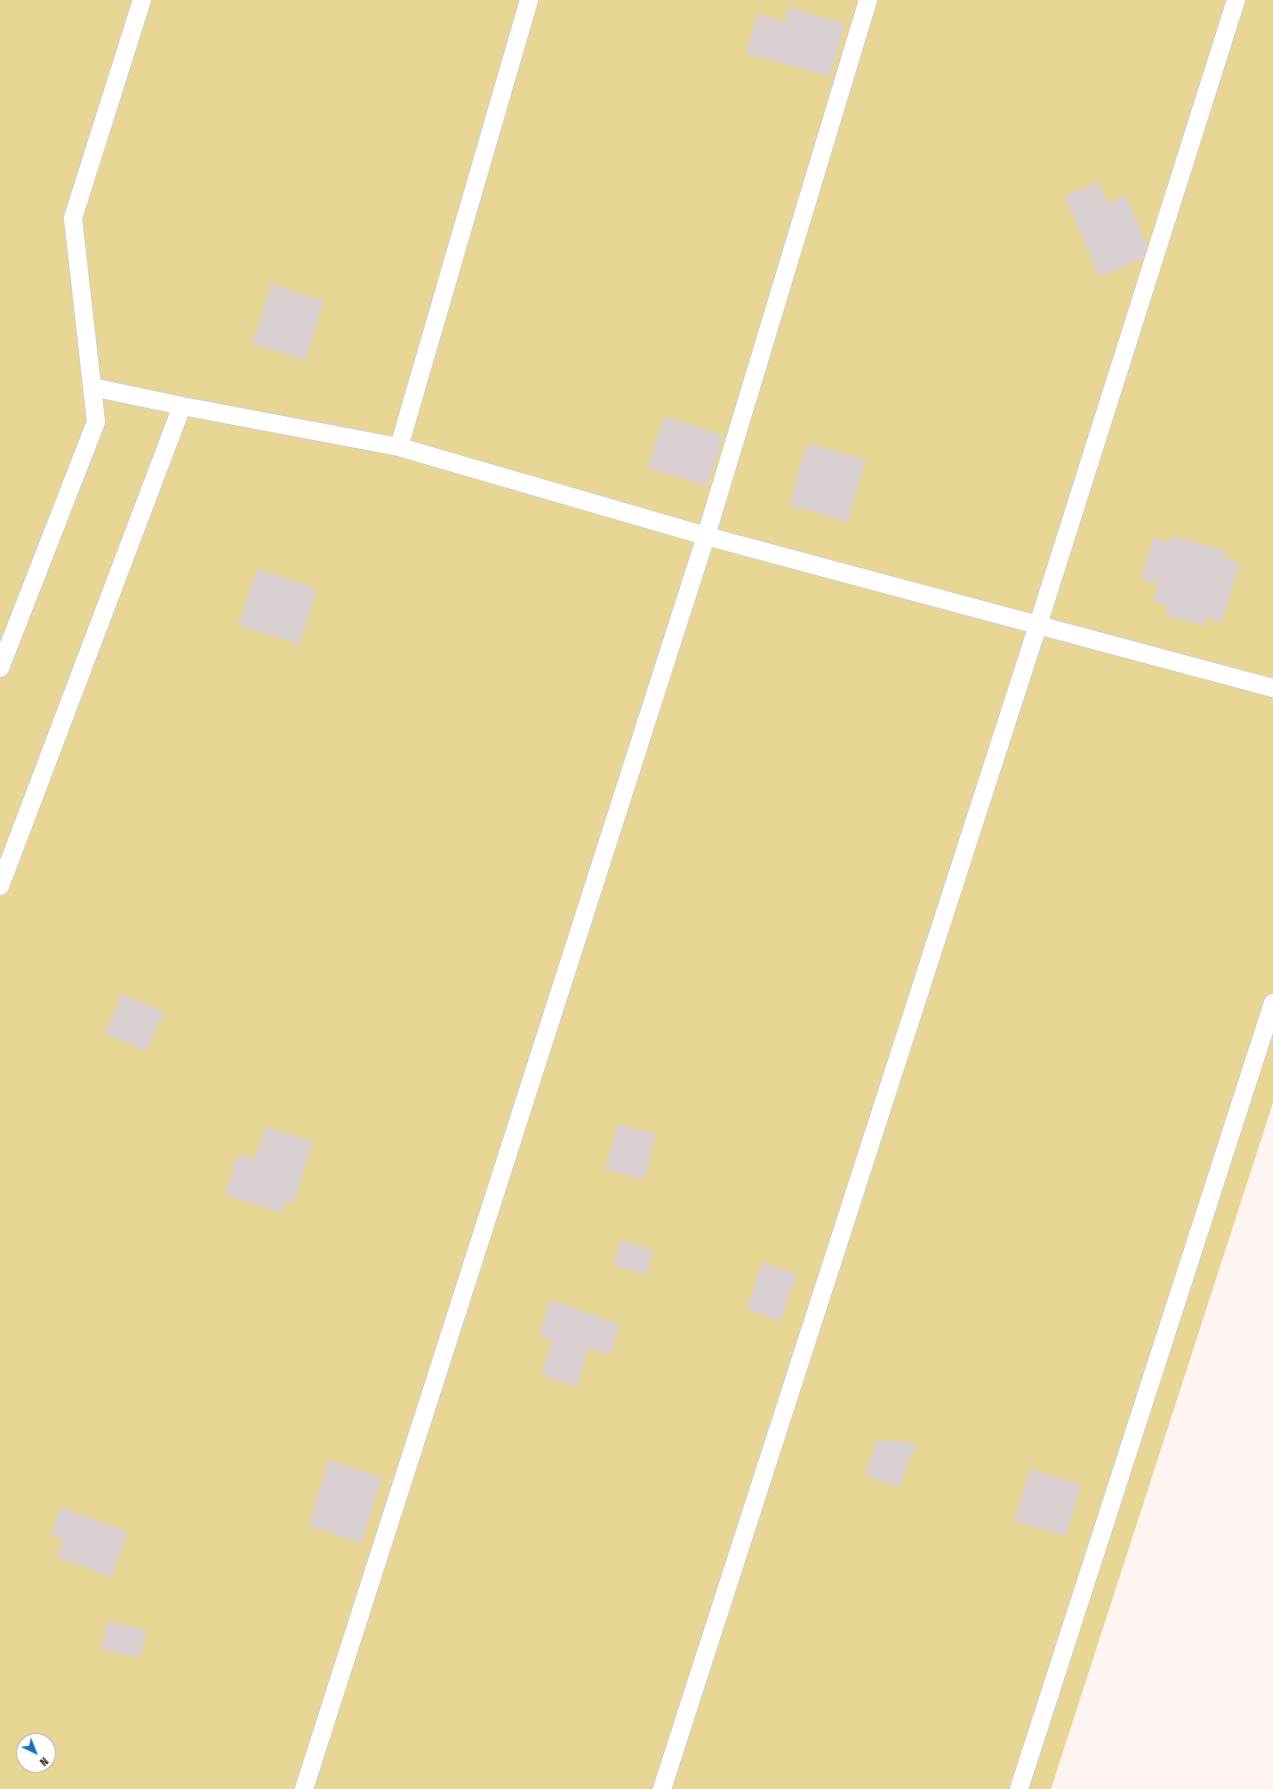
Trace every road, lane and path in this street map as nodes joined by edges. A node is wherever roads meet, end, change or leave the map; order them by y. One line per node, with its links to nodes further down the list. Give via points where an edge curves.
1 (142, 0): 5 (lane, via 73,218)
2 (529, 0): 7 (lane)
3 (868, 0): 8 (lane)
4 (1236, 0): 9 (lane)
5 (92, 387): 6 (lane); 10 (lane, via 96,422)
6 (182, 406): 7 (lane); 12 (lane)
7 (399, 447): 8 (lane)
8 (706, 536): 9 (lane); 14 (lane)
9 (1038, 625): 11 (lane); 15 (lane)
10 (0, 668)
11 (1273, 688)
12 (0, 886)
13 (1273, 1003): 16 (lane)
14 (304, 1789)
15 (662, 1789)
16 (1019, 1789)

